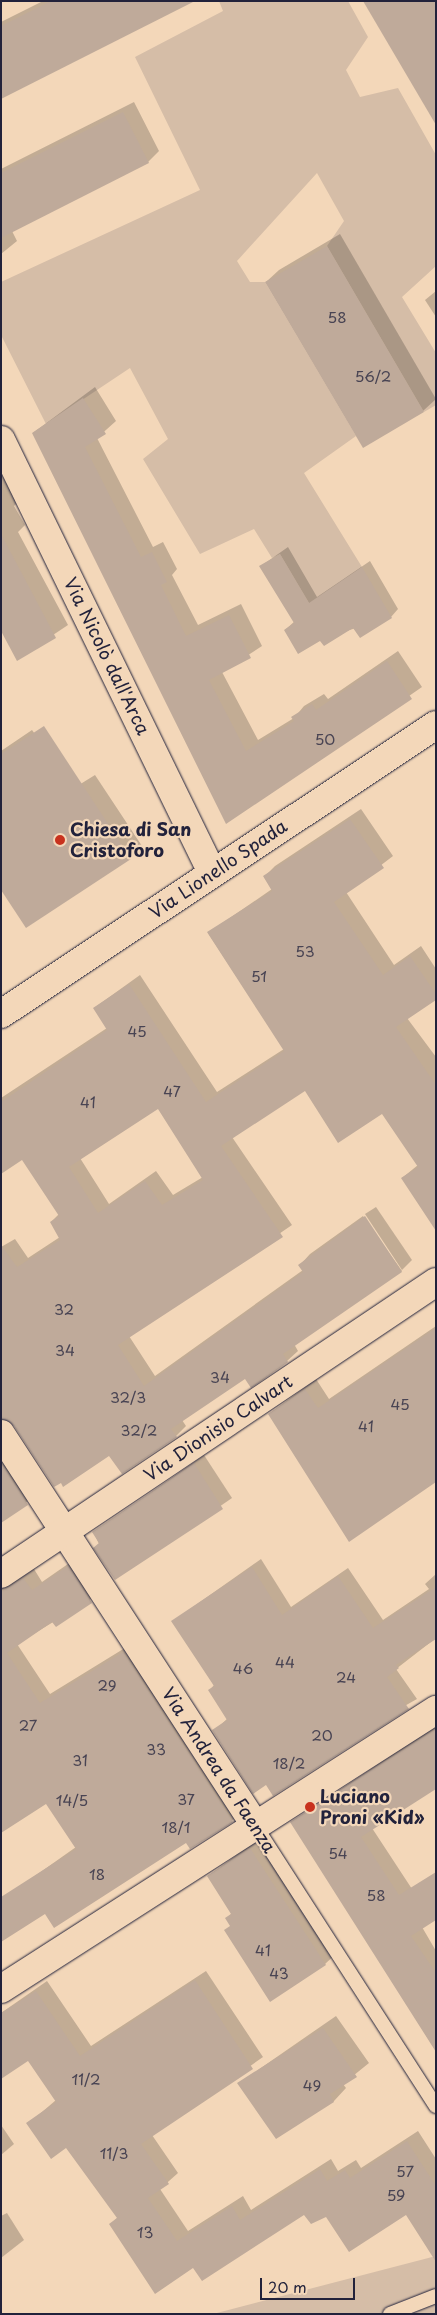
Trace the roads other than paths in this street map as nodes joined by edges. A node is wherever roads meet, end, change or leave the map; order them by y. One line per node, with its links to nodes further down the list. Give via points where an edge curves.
1 (1, 440): 3 (street, Via Nicolò dall'Arca)
2 (436, 725): 3 (street, Via Lionello Spada)
3 (212, 872): 4 (street, Via Lionello Spada)
4 (1, 1014)
5 (436, 1282): 7 (street, Via Dionisio Calvart)
6 (1, 1434): 7 (street, Via Andrea da Faenza)
7 (65, 1531): 8 (street, Via Dionisio Calvart); 10 (street, Via Andrea da Faenza)
8 (1, 1574)
9 (436, 1710): 10 (street)
10 (256, 1827): 11 (street); 12 (lane, Via Andrea da Faenza)
11 (1, 1989)
12 (436, 2106)
13 (436, 2296): 14 (lane)
14 (390, 2314)

